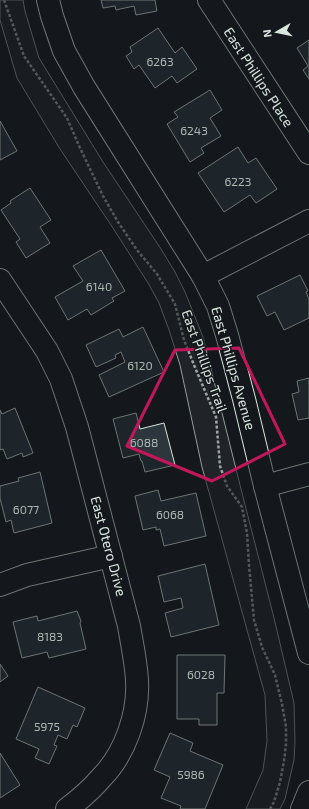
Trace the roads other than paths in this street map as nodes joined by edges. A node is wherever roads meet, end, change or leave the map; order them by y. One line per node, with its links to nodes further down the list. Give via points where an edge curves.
1 (48, 0): 5 (street, East Phillips Avenue, via 64,51 84,87)
2 (209, 0): 3 (street, East Phillips Place)
3 (309, 153)
4 (309, 221): 5 (street)
5 (204, 276): 8 (street, East Phillips Avenue, via 218,306 227,335)
6 (0, 280): 9 (street, East Otero Drive, via 61,379 77,426)
7 (309, 474): 8 (street)
8 (265, 486): 11 (street, East Phillips Avenue)
9 (111, 556): 10 (street, via 27,575); 13 (street, East Otero Drive, via 134,652 137,682 135,713 118,756 102,778)
10 (0, 585)
11 (309, 653)
12 (309, 792): 14 (street)
13 (67, 809)
14 (302, 809)

